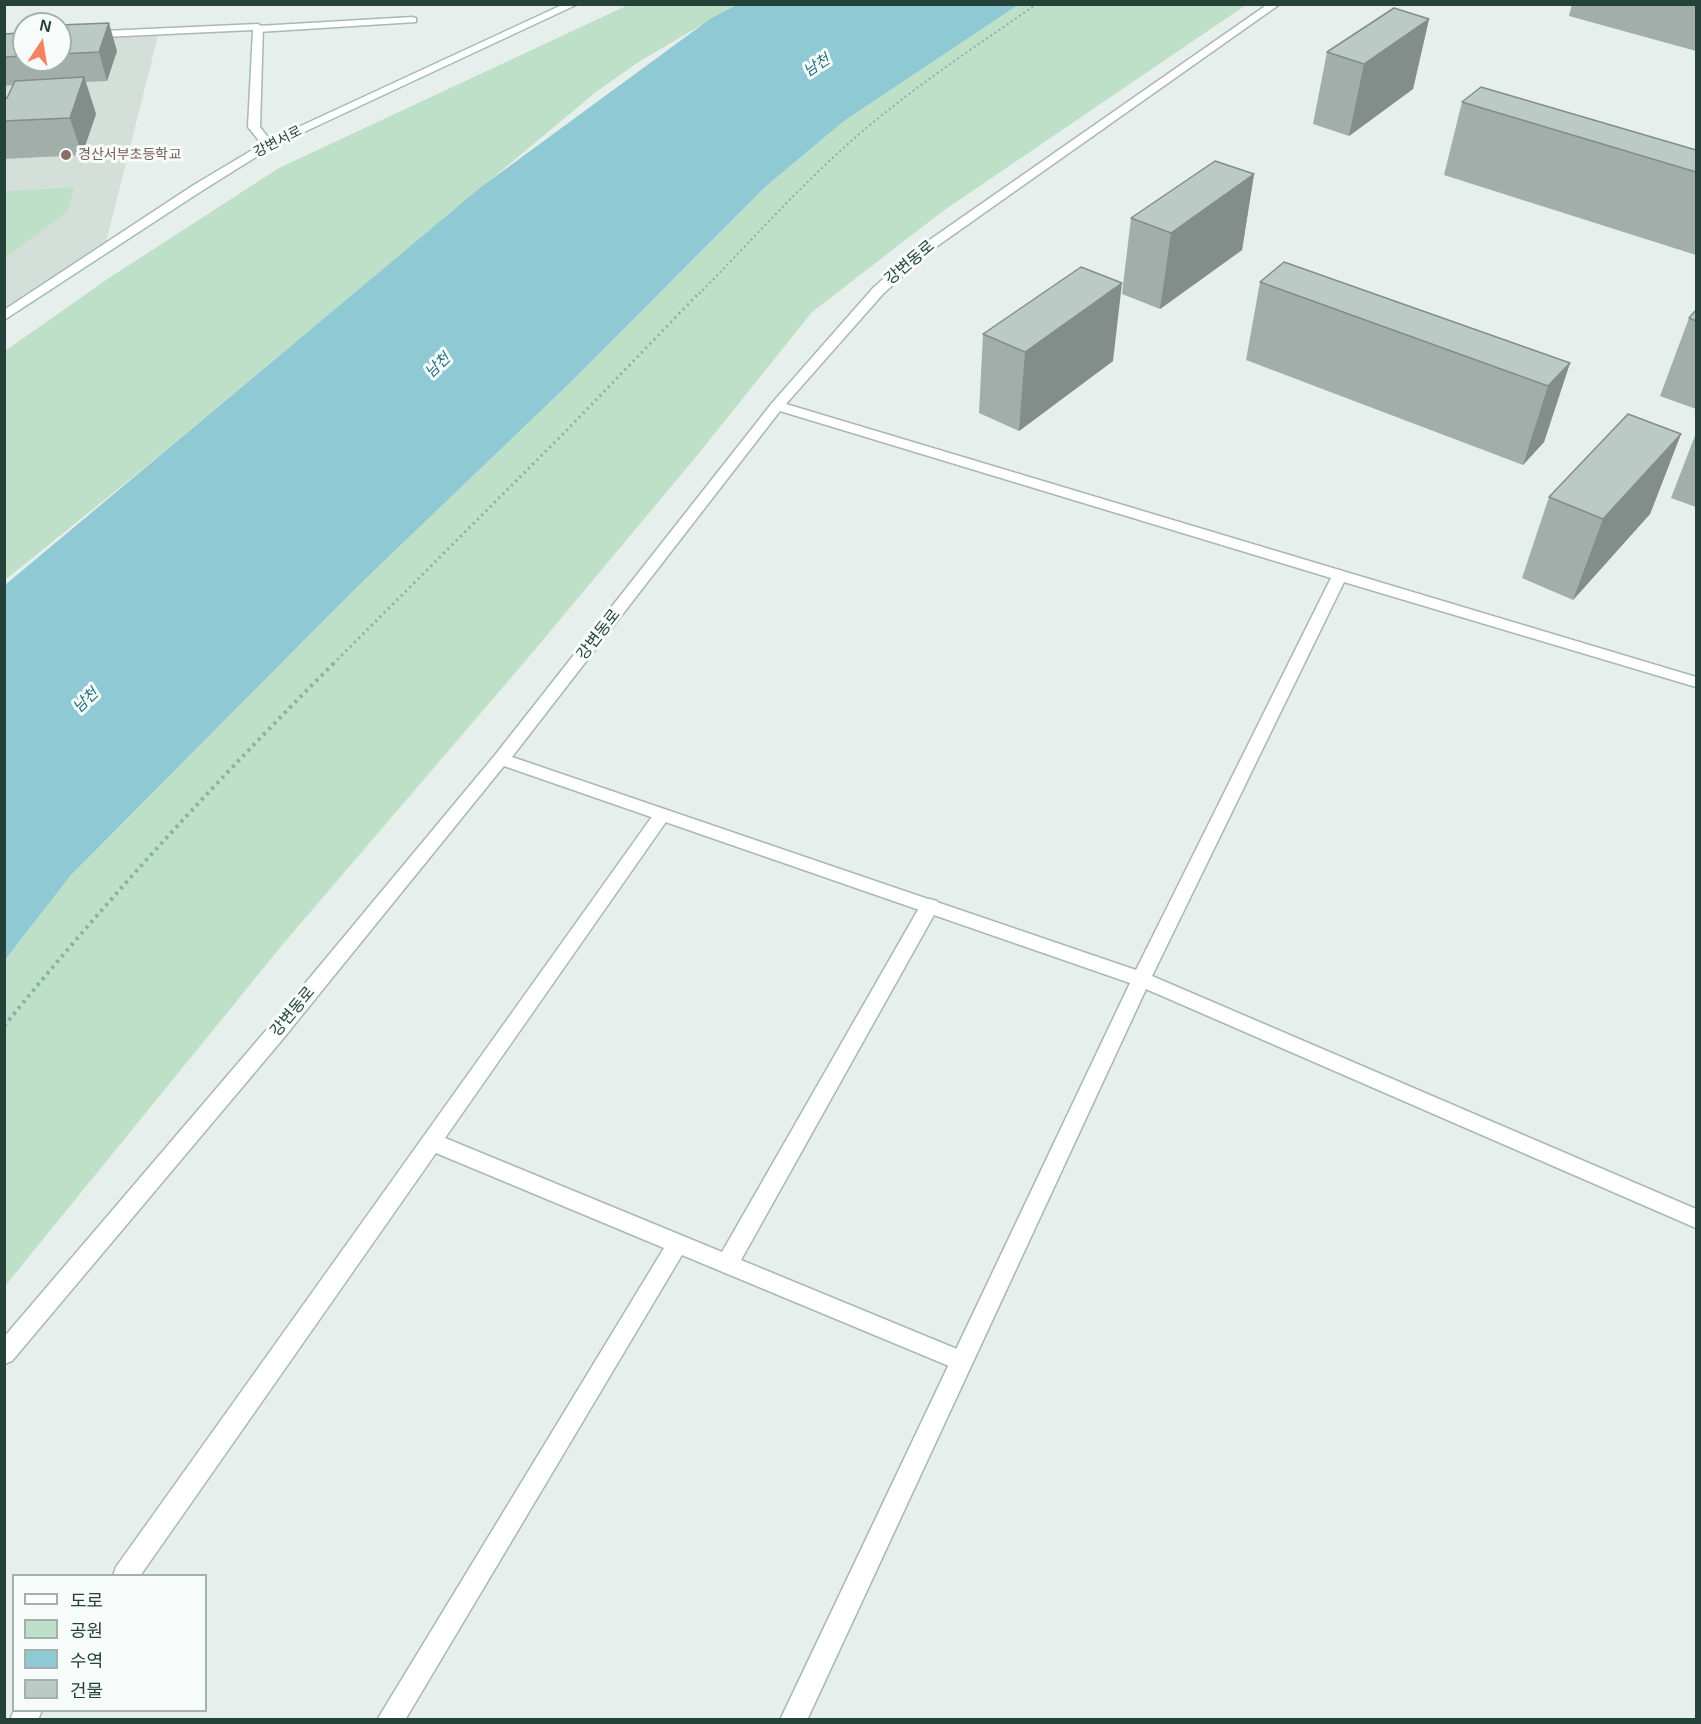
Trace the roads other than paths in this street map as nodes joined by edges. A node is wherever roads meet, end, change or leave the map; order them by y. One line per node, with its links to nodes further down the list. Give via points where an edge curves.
1 (573, 4): 6 (street, 강변서로)
2 (1275, 4): 8 (street, 강변동로, via 922,251 870,299)
3 (412, 20): 4 (street)
4 (258, 29): 5 (street); 6 (street, via 254,126)
5 (72, 36)
6 (268, 145): 7 (street, 강변서로)
7 (4, 316)
8 (777, 406): 9 (street); 11 (street, 강변동로)
9 (1341, 575): 10 (street); 14 (street)
10 (1696, 682)
11 (501, 759): 12 (street); 19 (street, 강변동로)
12 (662, 815): 13 (street); 15 (street)
13 (930, 906): 14 (street); 18 (street)
14 (1141, 979): 16 (street); 20 (street)
15 (432, 1142): 17 (street); 21 (street)
16 (1696, 1219)
17 (678, 1243): 18 (street); 22 (street)
18 (727, 1264): 20 (street)
19 (4, 1354)
20 (961, 1361): 23 (street)
21 (126, 1574)
22 (390, 1719)
23 (793, 1719)

